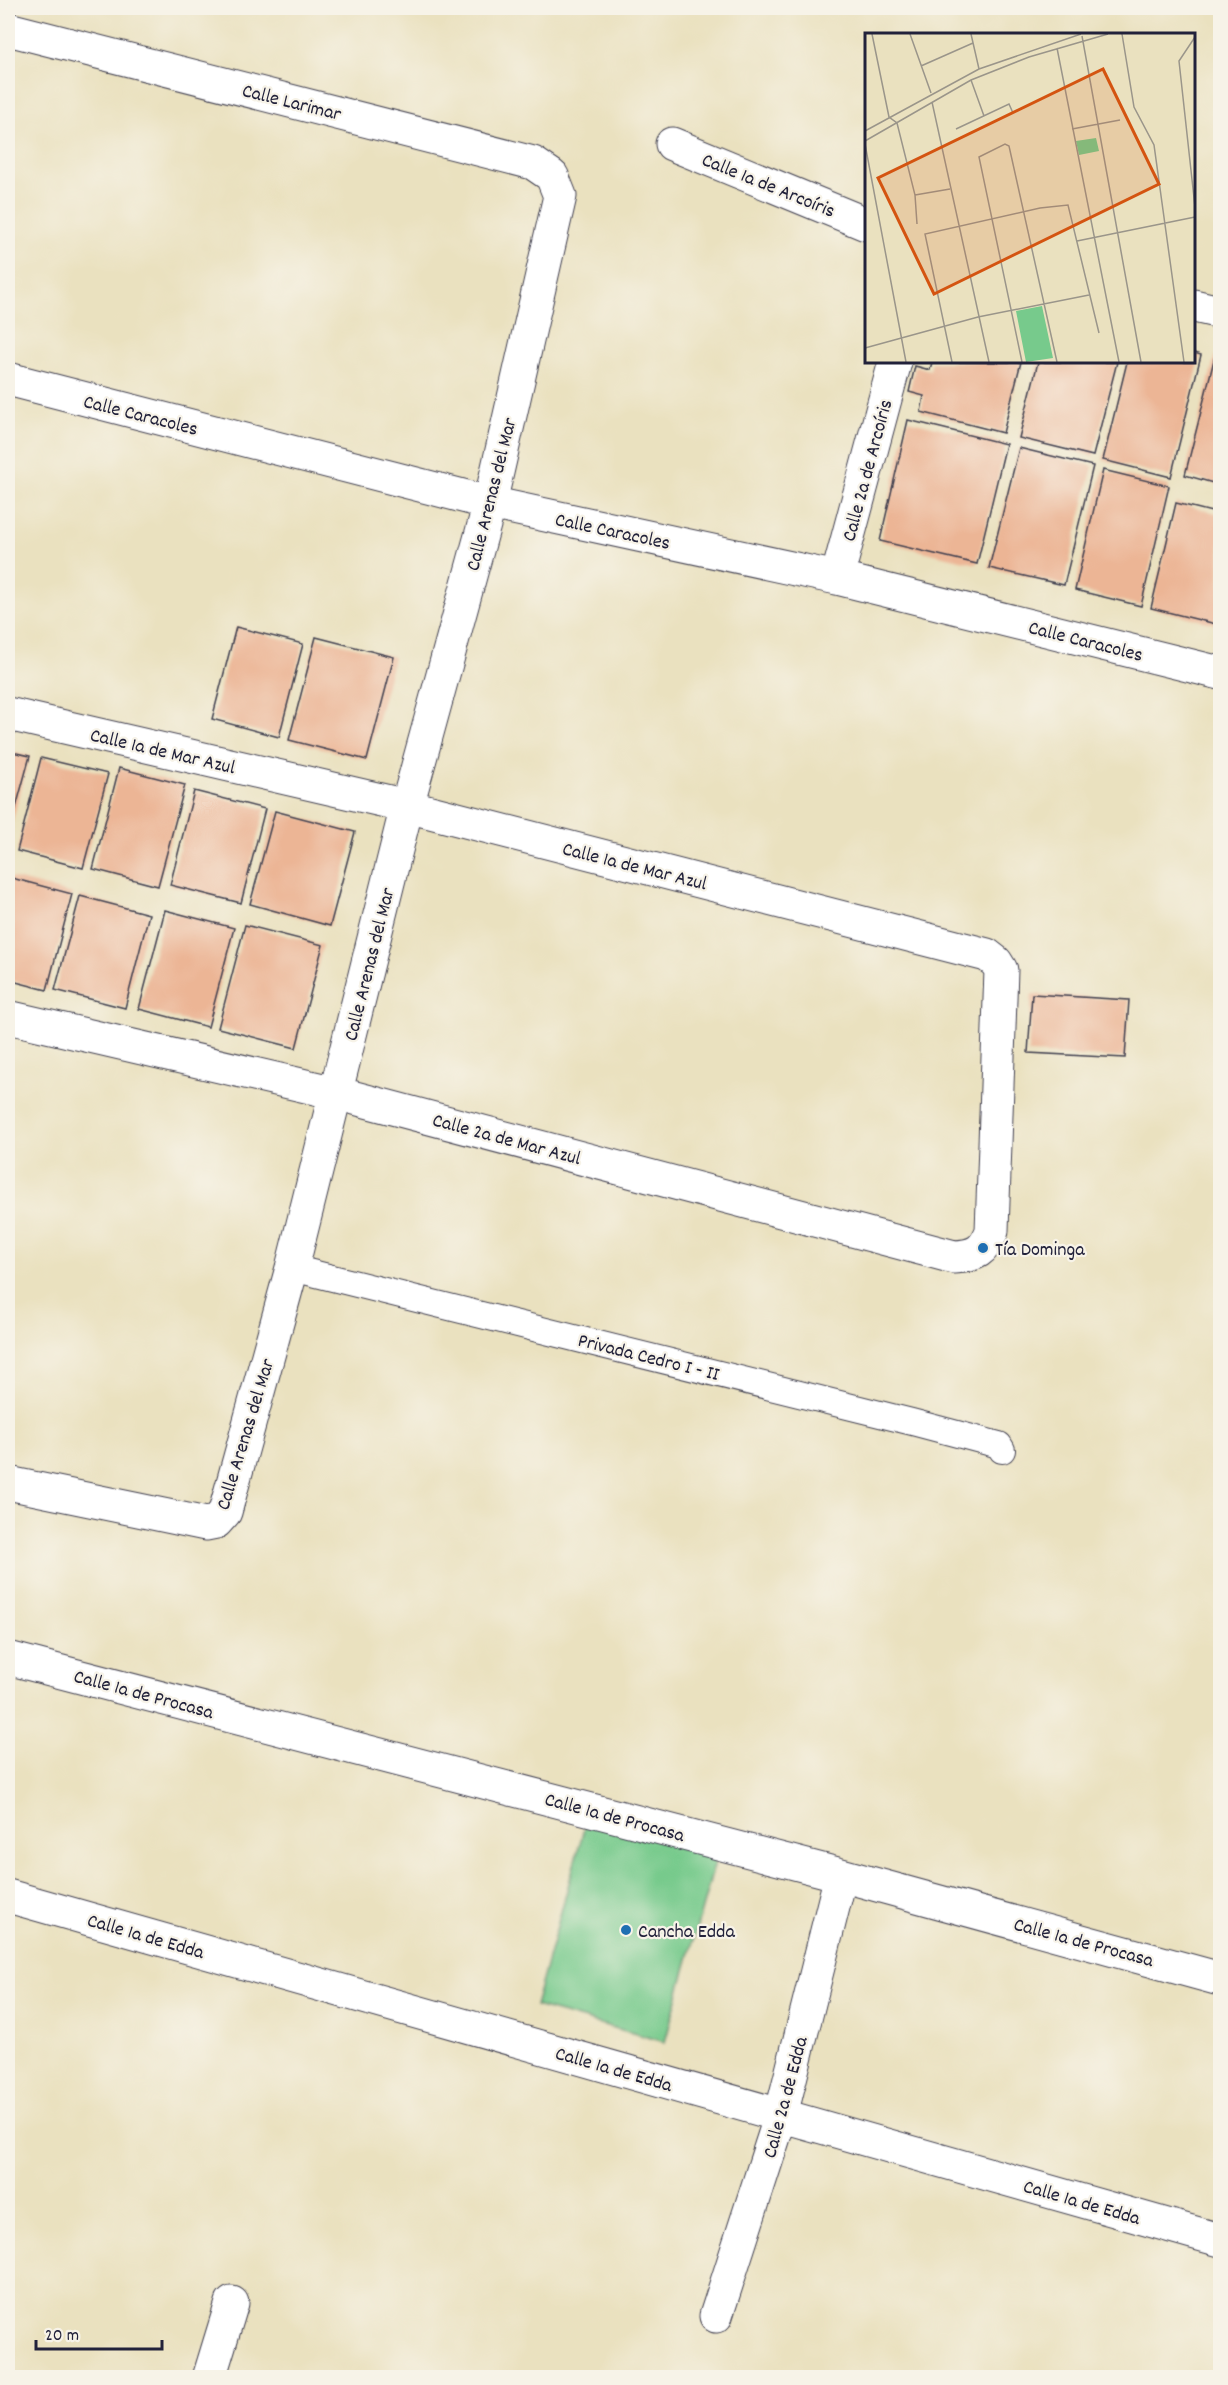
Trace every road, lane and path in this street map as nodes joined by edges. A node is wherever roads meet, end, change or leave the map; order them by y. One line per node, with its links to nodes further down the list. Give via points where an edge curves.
1 (8, 28): 3 (street, Calle Larimar, via 533,163 552,176)
2 (672, 144): 4 (street, Calle 1a de Arcoíris)
3 (560, 196): 9 (street, Calle Arenas del Mar)
4 (865, 223)
5 (1195, 306): 6 (street)
6 (1221, 312)
7 (895, 363): 10 (street, Calle 2a de Arcoíris)
8 (8, 379): 9 (street, Calle Caracoles)
9 (490, 503): 10 (street, Calle Caracoles); 13 (street, Calle Arenas del Mar)
10 (837, 578): 11 (street, Calle Caracoles)
11 (1221, 673)
12 (8, 714): 13 (street, Calle 1a de Mar Azul)
13 (406, 806): 15 (street, Calle Arenas del Mar); 16 (street, Calle 1a de Mar Azul, via 987,956 996,962 1001,970)
14 (8, 1017): 15 (street, Calle 2a de Mar Azul)
15 (336, 1092): 16 (street, Calle 2a de Mar Azul, via 954,1257 969,1256 986,1246); 17 (street, Calle Arenas del Mar)
16 (992, 1231)
17 (292, 1268): 18 (lane, Privada Cedro I - II, via 912,1422 999,1445); 19 (street, Calle Arenas del Mar, via 225,1512 216,1522 206,1524)
18 (1002, 1450)
19 (8, 1483)
20 (8, 1658): 21 (street, Calle 1a de Procasa)
21 (841, 1875): 23 (street, Calle 1a de Procasa); 24 (street, Calle 2a de Edda)
22 (8, 1896): 24 (street, Calle 1a de Edda)
23 (1221, 1979)
24 (781, 2115): 25 (street, Calle 1a de Edda); 27 (street, Calle 2a de Edda)
25 (1221, 2240)
26 (232, 2303): 28 (street)
27 (716, 2316)
28 (209, 2378)

